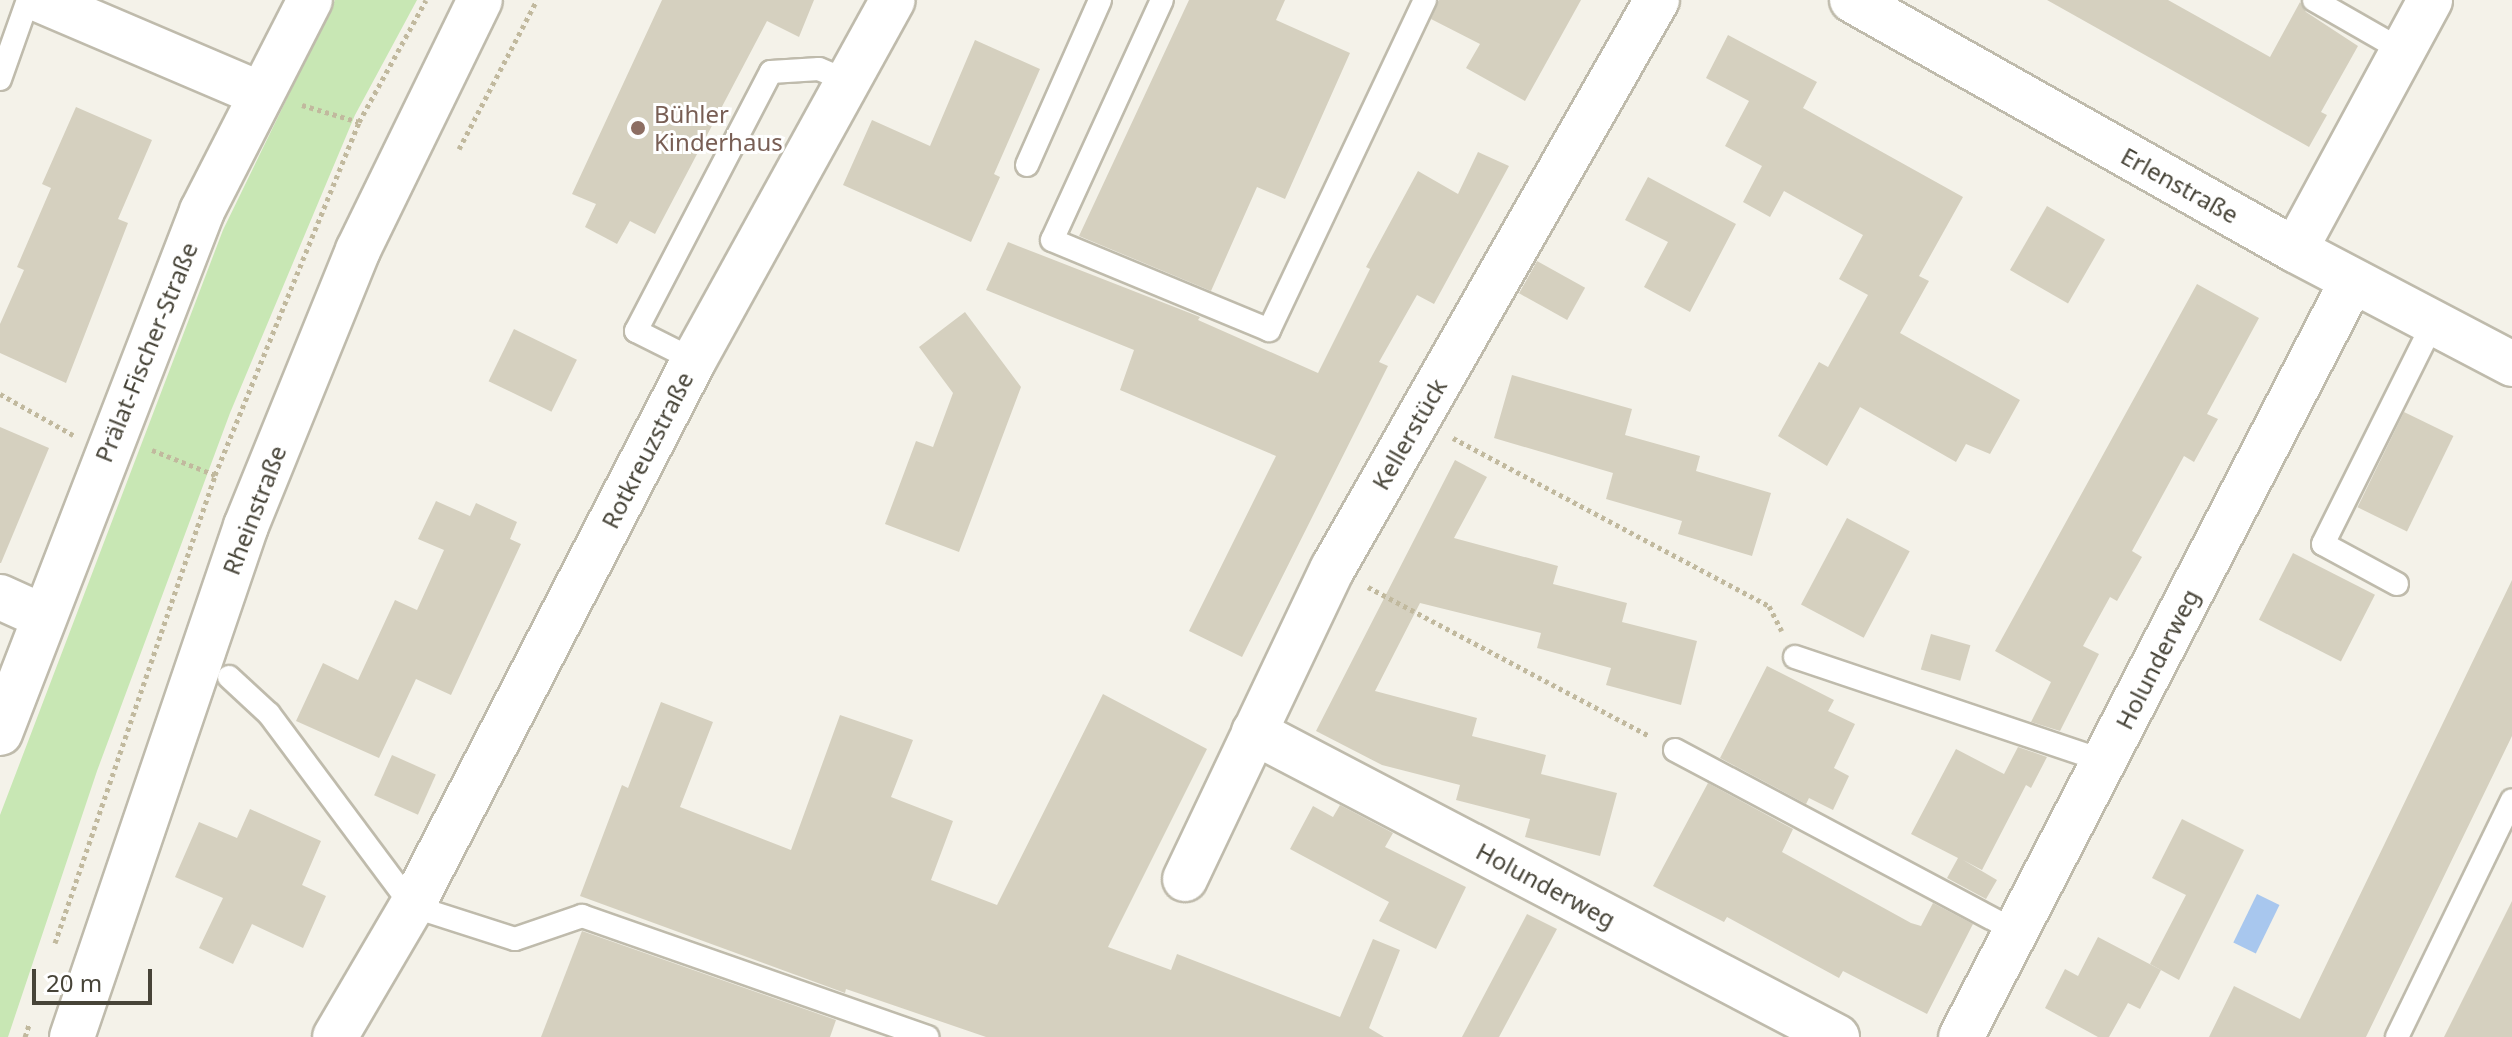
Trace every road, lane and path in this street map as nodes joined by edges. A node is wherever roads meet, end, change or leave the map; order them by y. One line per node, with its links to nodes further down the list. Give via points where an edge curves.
1 (28, 0): 14 (lane)
2 (40, 0): 16 (street)
3 (310, 0): 16 (street, Prälat-Fischer-Straße)
4 (480, 0): 46 (street, Rheinstraße, via 358,250 246,526)
5 (893, 0): 15 (street, Rotkreuzstraße)
6 (1100, 0): 18 (lane)
7 (1162, 0): 8 (lane, via 1052,240 1269,330)
8 (1425, 0)
9 (1657, 0): 25 (street, Kellerstück)
10 (1852, 0): 19 (street, Erlenstraße)
11 (2314, 0): 13 (lane)
12 (2430, 0): 13 (street)
13 (2403, 51): 19 (street)
14 (0, 79)
15 (847, 81): 22 (street, Rotkreuzstraße); 22 (lane, via 819,69 771,72 636,331)
16 (260, 94): 17 (path); 26 (street, Prälat-Fischer-Straße, via 202,211)
17 (359, 122)
18 (1027, 165)
19 (2295, 250): 20 (street, Erlenstraße)
20 (2352, 281): 21 (street, Erlenstraße); 38 (street, Holunderweg)
21 (2433, 323): 23 (street, Erlenstraße); 29 (lane, via 2323,544)
22 (694, 360): 41 (street, Rotkreuzstraße)
23 (2512, 364)
24 (0, 394): 26 (path)
25 (1417, 419): 28 (street, Kellerstück); 33 (path, via 1769,606)
26 (110, 444): 27 (path); 31 (street, Prälat-Fischer-Straße)
27 (215, 475)
28 (1333, 568): 35 (street, Kellerstück); 37 (path)
29 (2397, 584)
30 (0, 597): 31 (street)
31 (44, 617): 36 (street, Prälat-Fischer-Straße)
32 (162, 621): 43 (path)
33 (1795, 657): 38 (lane)
34 (229, 677): 41 (lane, via 269,714)
35 (1254, 732): 40 (street, Kellerstück); 49 (street, Holunderweg)
36 (0, 733)
37 (1675, 750): 42 (lane)
38 (2104, 761): 42 (street, Holunderweg)
39 (2512, 800): 51 (lane)
40 (1185, 879)
41 (412, 906): 47 (street, Rotkreuzstraße); 48 (lane, via 515,939 582,916)
42 (2018, 932): 50 (street, Holunderweg)
43 (54, 947)
44 (30, 1022): 45 (path)
45 (25, 1037)
46 (72, 1037)
47 (335, 1037)
48 (927, 1037)
49 (1837, 1037)
50 (1961, 1037)
51 (2397, 1037)

